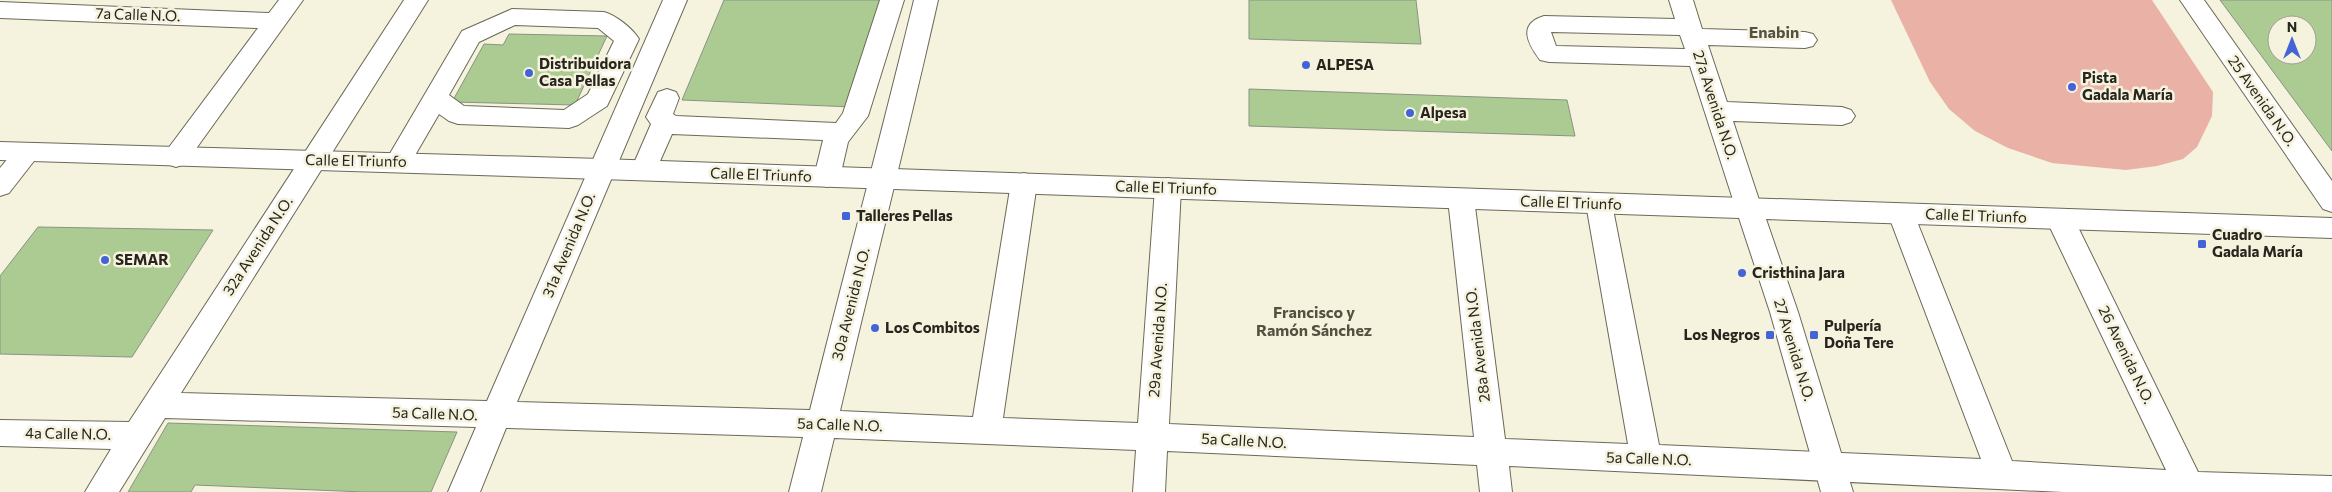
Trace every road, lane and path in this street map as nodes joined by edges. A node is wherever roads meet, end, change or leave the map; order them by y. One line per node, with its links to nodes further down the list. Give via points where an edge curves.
1 (291, 0): 9 (street)
2 (416, 0): 19 (street, 32a Avenida N.O.)
3 (675, 0): 21 (street, 31a Avenida N.O.)
4 (892, 0): 15 (street, via 856,116)
5 (926, 0): 24 (street, 30a Avenida N.O.)
6 (1681, 0): 11 (street, 27a Avenida N.O.)
7 (2192, 0): 29 (street, 25 Avenida N.O.)
8 (0, 10): 9 (street, 7a Calle N.O.)
9 (275, 21): 18 (street)
10 (1805, 40): 11 (street)
11 (1694, 41): 11 (street, via 1544,24 1539,29 1540,43 1549,54); 13 (street, 27a Avenida N.O.)
12 (435, 98): 12 (street, via 458,116 569,119 598,100 627,39 604,20 512,17 470,37); 20 (street)
13 (1717, 111): 14 (street); 31 (street, 27a Avenida N.O.)
14 (1842, 116)
15 (843, 132): 22 (street, via 670,126 666,110); 23 (street, via 836,140)
16 (0, 151): 17 (street, Calle El Triunfo)
17 (28, 152): 18 (street, Calle El Triunfo); 26 (street)
18 (176, 157): 19 (street, Calle El Triunfo)
19 (312, 160): 20 (street, Calle El Triunfo); 35 (street, 32a Avenida N.O.)
20 (398, 162): 21 (street, Calle El Triunfo)
21 (601, 168): 22 (street, Calle El Triunfo); 36 (street, 31a Avenida N.O.)
22 (644, 170): 23 (street, Calle El Triunfo)
23 (827, 177): 24 (street, Calle El Triunfo)
24 (884, 178): 25 (street, Calle El Triunfo); 37 (street, 30a Avenida N.O.)
25 (1024, 183): 27 (street, Calle El Triunfo); 38 (street)
26 (0, 186)
27 (1168, 188): 28 (street, Calle El Triunfo); 41 (street, 29a Avenida N.O.)
28 (1461, 199): 30 (street, Calle El Triunfo); 42 (street, 28a Avenida N.O.)
29 (2332, 202)
30 (1600, 204): 31 (street, Calle El Triunfo); 43 (street)
31 (1749, 209): 32 (street, Calle El Triunfo); 45 (street, 27 Avenida N.O., via 1784,312)
32 (1901, 214): 33 (street, Calle El Triunfo); 44 (street)
33 (2060, 218): 34 (street, Calle El Triunfo); 46 (street, 26 Avenida N.O.)
34 (2332, 228)
35 (156, 405): 36 (street, 5a Calle N.O.); 40 (street, 32a Avenida N.O.)
36 (497, 415): 37 (street, 5a Calle N.O.); 49 (street, 31a Avenida N.O.)
37 (822, 424): 38 (street, 5a Calle N.O.); 50 (street, 30a Avenida N.O.)
38 (986, 431): 41 (street, 5a Calle N.O.)
39 (0, 433): 40 (street, 4a Calle N.O.)
40 (137, 436): 48 (street, 32a Avenida N.O.)
41 (1152, 437): 42 (street, 5a Calle N.O.); 51 (street, 29a Avenida N.O.)
42 (1490, 452): 43 (street, 5a Calle N.O.); 52 (street, 28a Avenida N.O.)
43 (1646, 459): 45 (street, 5a Calle N.O.)
44 (2002, 474): 45 (street, 5a Calle N.O.); 46 (street, 5a Calle N.O.)
45 (1833, 479)
46 (2190, 489): 47 (street, 5a Calle N.O.)
47 (2332, 490)
48 (101, 492)
49 (464, 492)
50 (805, 492)
51 (1149, 492)
52 (1496, 492)

